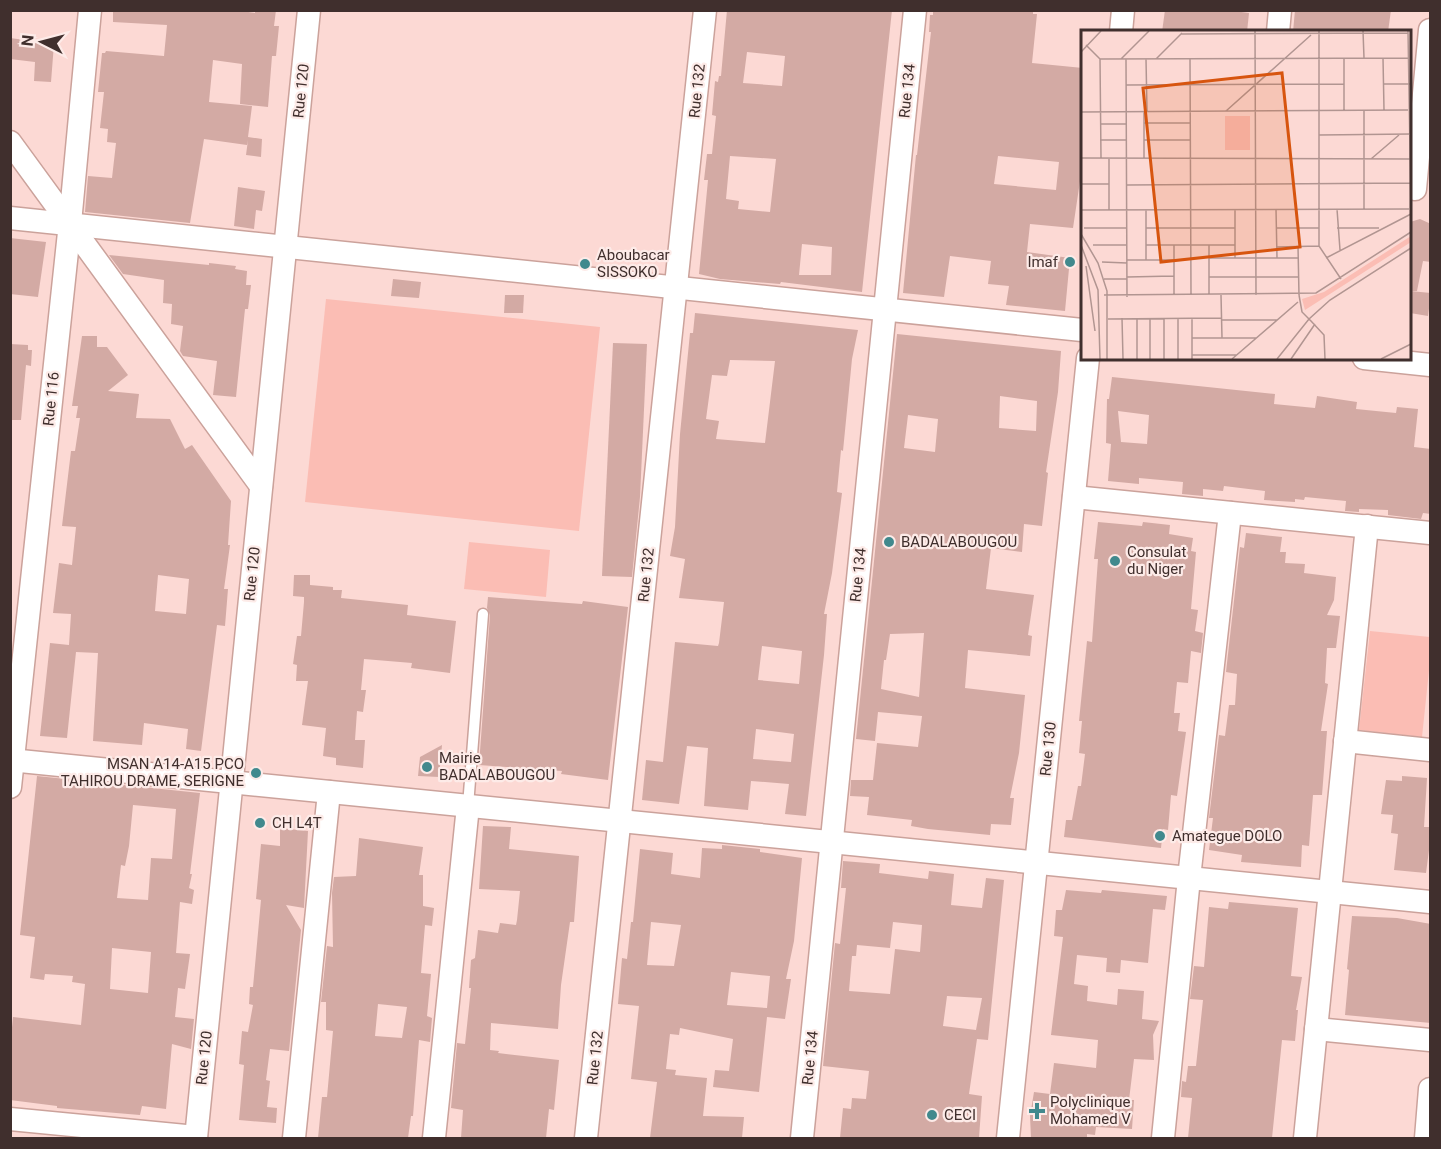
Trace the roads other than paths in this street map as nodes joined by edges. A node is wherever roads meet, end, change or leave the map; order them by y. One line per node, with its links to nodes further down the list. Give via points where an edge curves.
1 (90, 10): 13 (street, Rue 116)
2 (309, 10): 14 (street, Rue 120)
3 (705, 10): 15 (street, Rue 132)
4 (915, 10): 16 (street, Rue 134)
5 (1123, 10): 7 (street)
6 (1280, 10): 8 (street)
7 (1121, 30)
8 (1278, 30)
9 (1431, 30): 11 (street)
10 (10, 142): 13 (street)
11 (1418, 189)
12 (10, 218): 13 (street)
13 (70, 223): 14 (street); 21 (street); 29 (street, Rue 116)
14 (285, 248): 15 (street); 21 (street, Rue 120)
15 (676, 288): 16 (street); 34 (street, Rue 132)
16 (885, 309): 17 (street); 35 (street, Rue 134)
17 (1081, 330)
18 (1088, 360): 22 (street, Rue 130)
19 (1383, 360): 20 (street)
20 (1431, 365)
21 (261, 486): 30 (street, Rue 120)
22 (1074, 497): 23 (street); 36 (street, Rue 130)
23 (1230, 513): 24 (street); 37 (street)
24 (1367, 526): 25 (street); 27 (street)
25 (1431, 533)
26 (483, 614): 33 (lane)
27 (1345, 741): 28 (street); 38 (street)
28 (1431, 750)
29 (12, 760): 30 (street); 31 (street, Rue 116)
30 (232, 782): 32 (street); 44 (street, Rue 120)
31 (10, 787)
32 (329, 792): 33 (street); 45 (street)
33 (468, 806): 34 (street); 46 (street)
34 (620, 821): 35 (street); 47 (street, Rue 132)
35 (832, 842): 36 (street); 48 (street, Rue 134)
36 (1036, 863): 37 (street); 49 (street, Rue 130)
37 (1189, 878): 38 (street); 50 (street)
38 (1330, 892): 39 (street); 40 (street)
39 (1431, 902)
40 (1316, 1029): 41 (street); 51 (street)
41 (1431, 1040)
42 (1431, 1089): 52 (street)
43 (10, 1119): 44 (street)
44 (196, 1138)
45 (294, 1138)
46 (434, 1138)
47 (586, 1138)
48 (802, 1138)
49 (1008, 1138)
50 (1163, 1138)
51 (1305, 1138)
52 (1426, 1138)

